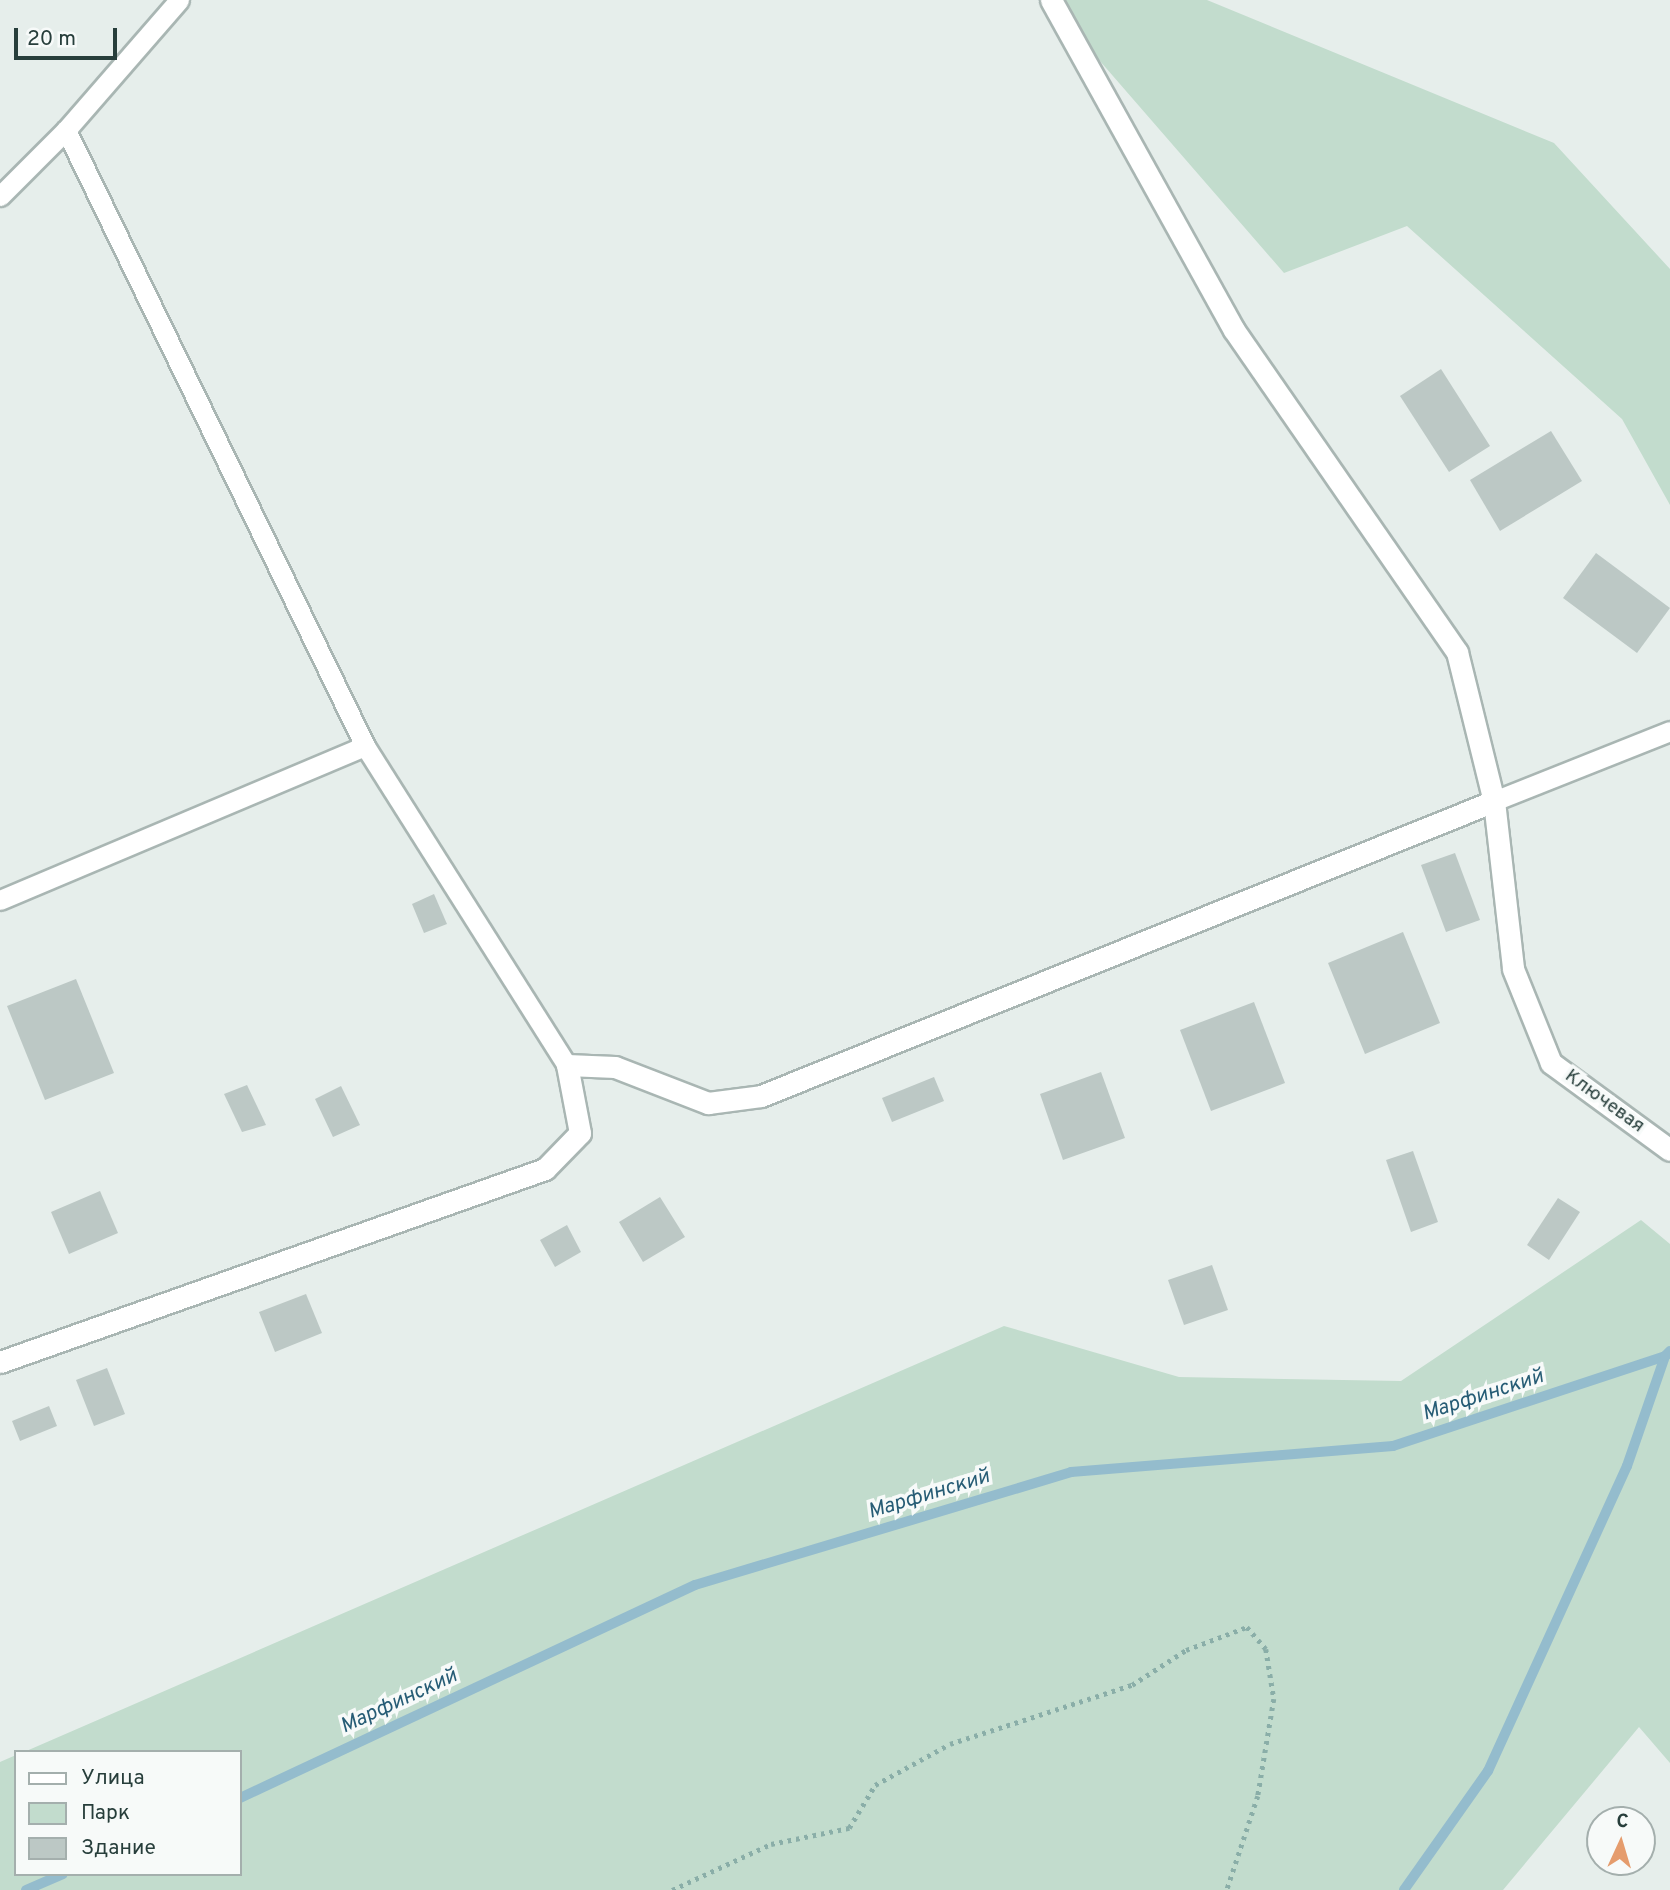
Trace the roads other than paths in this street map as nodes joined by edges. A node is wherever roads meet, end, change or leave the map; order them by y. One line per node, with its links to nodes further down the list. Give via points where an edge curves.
1 (179, 0): 3 (lane)
2 (1051, 0): 7 (street, Ключевая, via 1234,330 1457,652)
3 (66, 130): 4 (lane); 6 (lane)
4 (0, 196)
5 (1670, 731): 7 (lane)
6 (365, 746): 8 (lane); 9 (lane)
7 (1494, 802): 9 (street, via 761,1096 708,1103 615,1068); 10 (street, Ключевая, via 1513,969 1551,1063)
8 (0, 900)
9 (567, 1065): 11 (street, via 580,1133 545,1169)
10 (1670, 1150)
11 (0, 1362)

